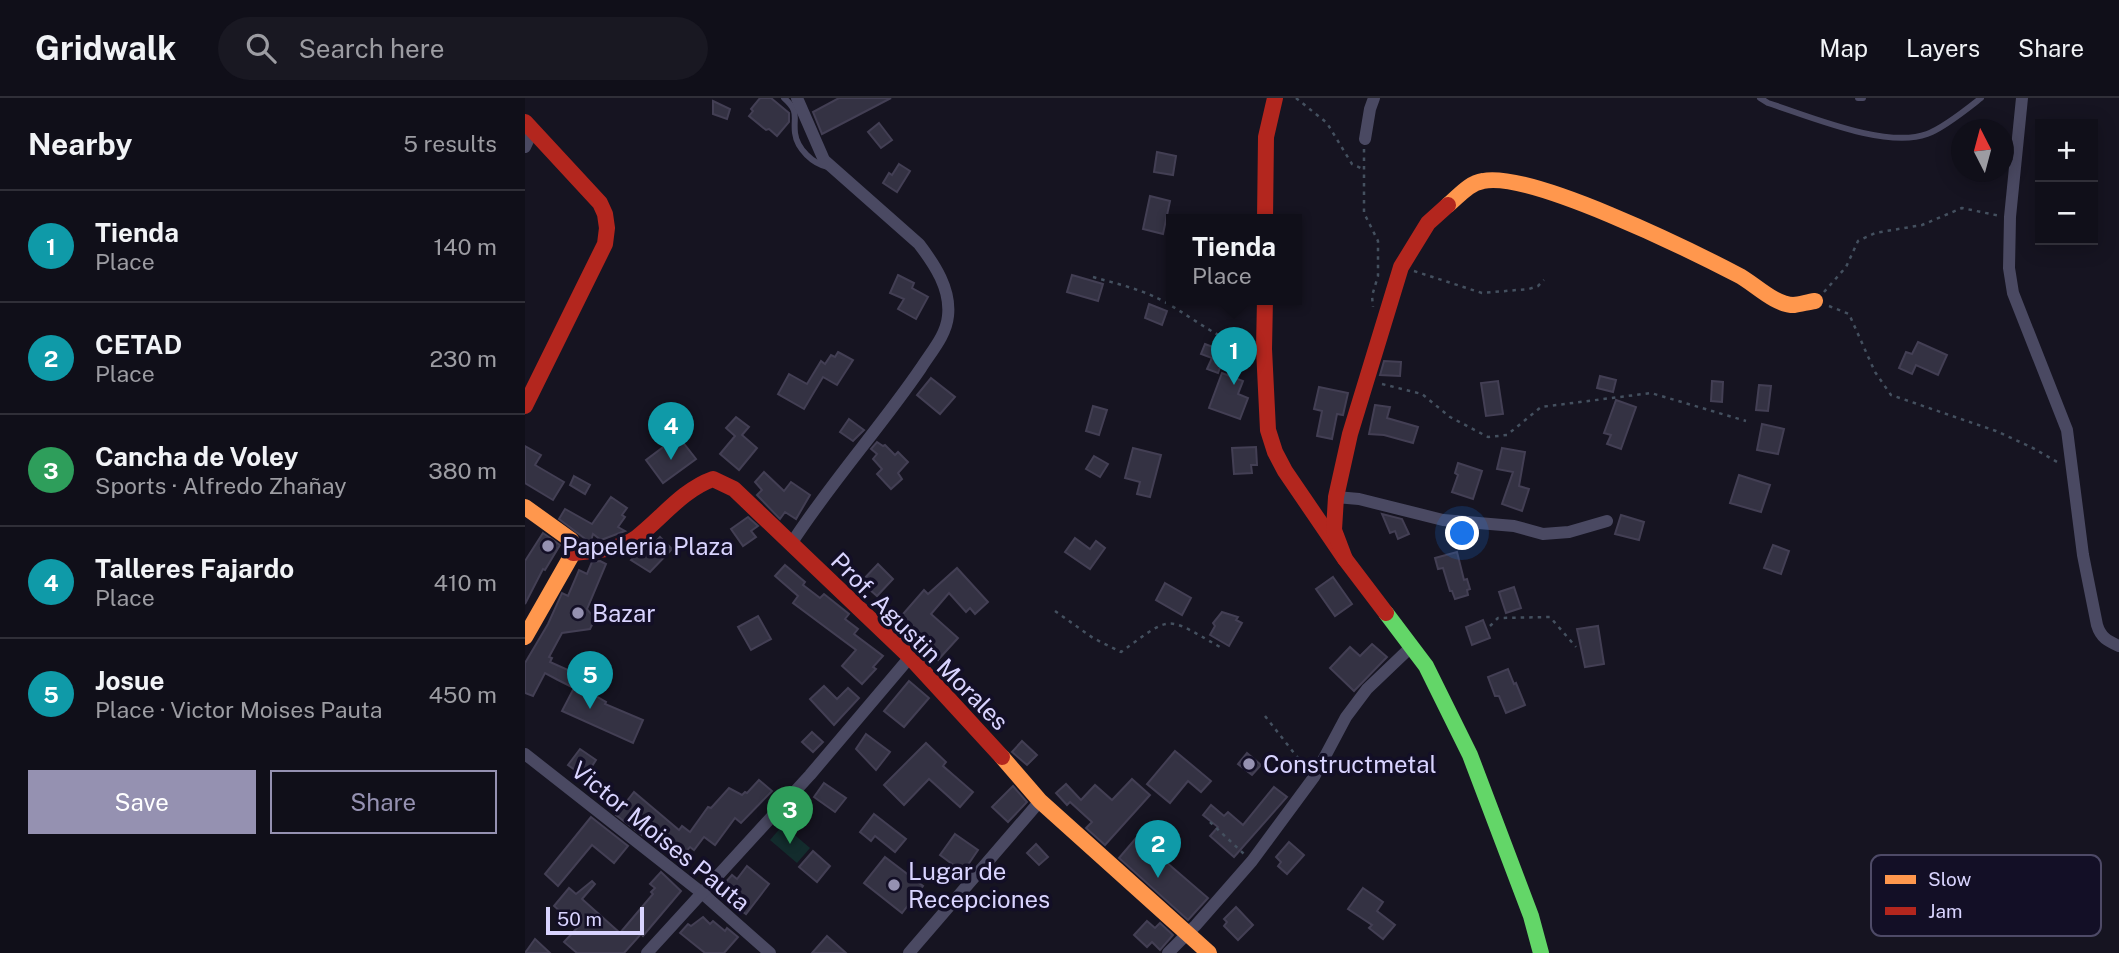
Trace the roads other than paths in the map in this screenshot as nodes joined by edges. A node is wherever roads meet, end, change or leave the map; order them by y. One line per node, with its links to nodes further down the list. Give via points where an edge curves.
1 (784, 98): 11 (lane, via 792,105 795,135 810,160)
2 (797, 98): 11 (street, via 824,160)
3 (1275, 98): 12 (street, via 1266,137)
4 (1374, 98): 9 (street)
5 (1760, 98): 6 (lane, via 1887,138 1927,134)
6 (1981, 98)
7 (2022, 98): 23 (street, via 2010,217 2013,293 2067,430 2083,555 2099,633)
8 (529, 126): 10 (street); 15 (street, via 600,203 607,228 590,277)
9 (1365, 139)
10 (525, 147)
11 (834, 168): 19 (street, via 919,244 944,284 948,317 943,335 901,397)
12 (1265, 214)
13 (1815, 301): 16 (street, via 1791,305 1740,276 1570,199 1515,183 1473,184 1428,223 1401,267 1350,434)
14 (1265, 305): 21 (street, via 1268,430 1285,471)
15 (525, 406)
16 (1336, 498): 18 (street, via 1543,534); 21 (street, via 1334,530)
17 (525, 507): 20 (street, via 571,540)
18 (1607, 521)
19 (791, 544): 20 (street, Prof. Agustin Morales, via 734,489 713,479 634,539 604,550); 25 (street, Prof. Agustin Morales)
20 (573, 553): 22 (street)
21 (1345, 559): 24 (street)
22 (525, 637)
23 (2119, 646)
24 (1411, 648): 29 (street, via 1367,689 1346,716 1314,777 1252,861); 30 (street, via 1426,666 1470,755)
25 (910, 657): 27 (street, Prof. Agustin Morales); 28 (street)
26 (525, 754): 28 (street, Victor Moises Pauta)
27 (1040, 801): 29 (street, Prof. Agustin Morales); 33 (street)
28 (702, 893): 31 (street); 32 (street, Victor Moises Pauta)
29 (1186, 933): 34 (street); 35 (street, Prof. Agustin Morales)
30 (1543, 952)
31 (647, 953)
32 (771, 953)
33 (909, 953)
34 (1168, 953)
35 (1209, 953)

